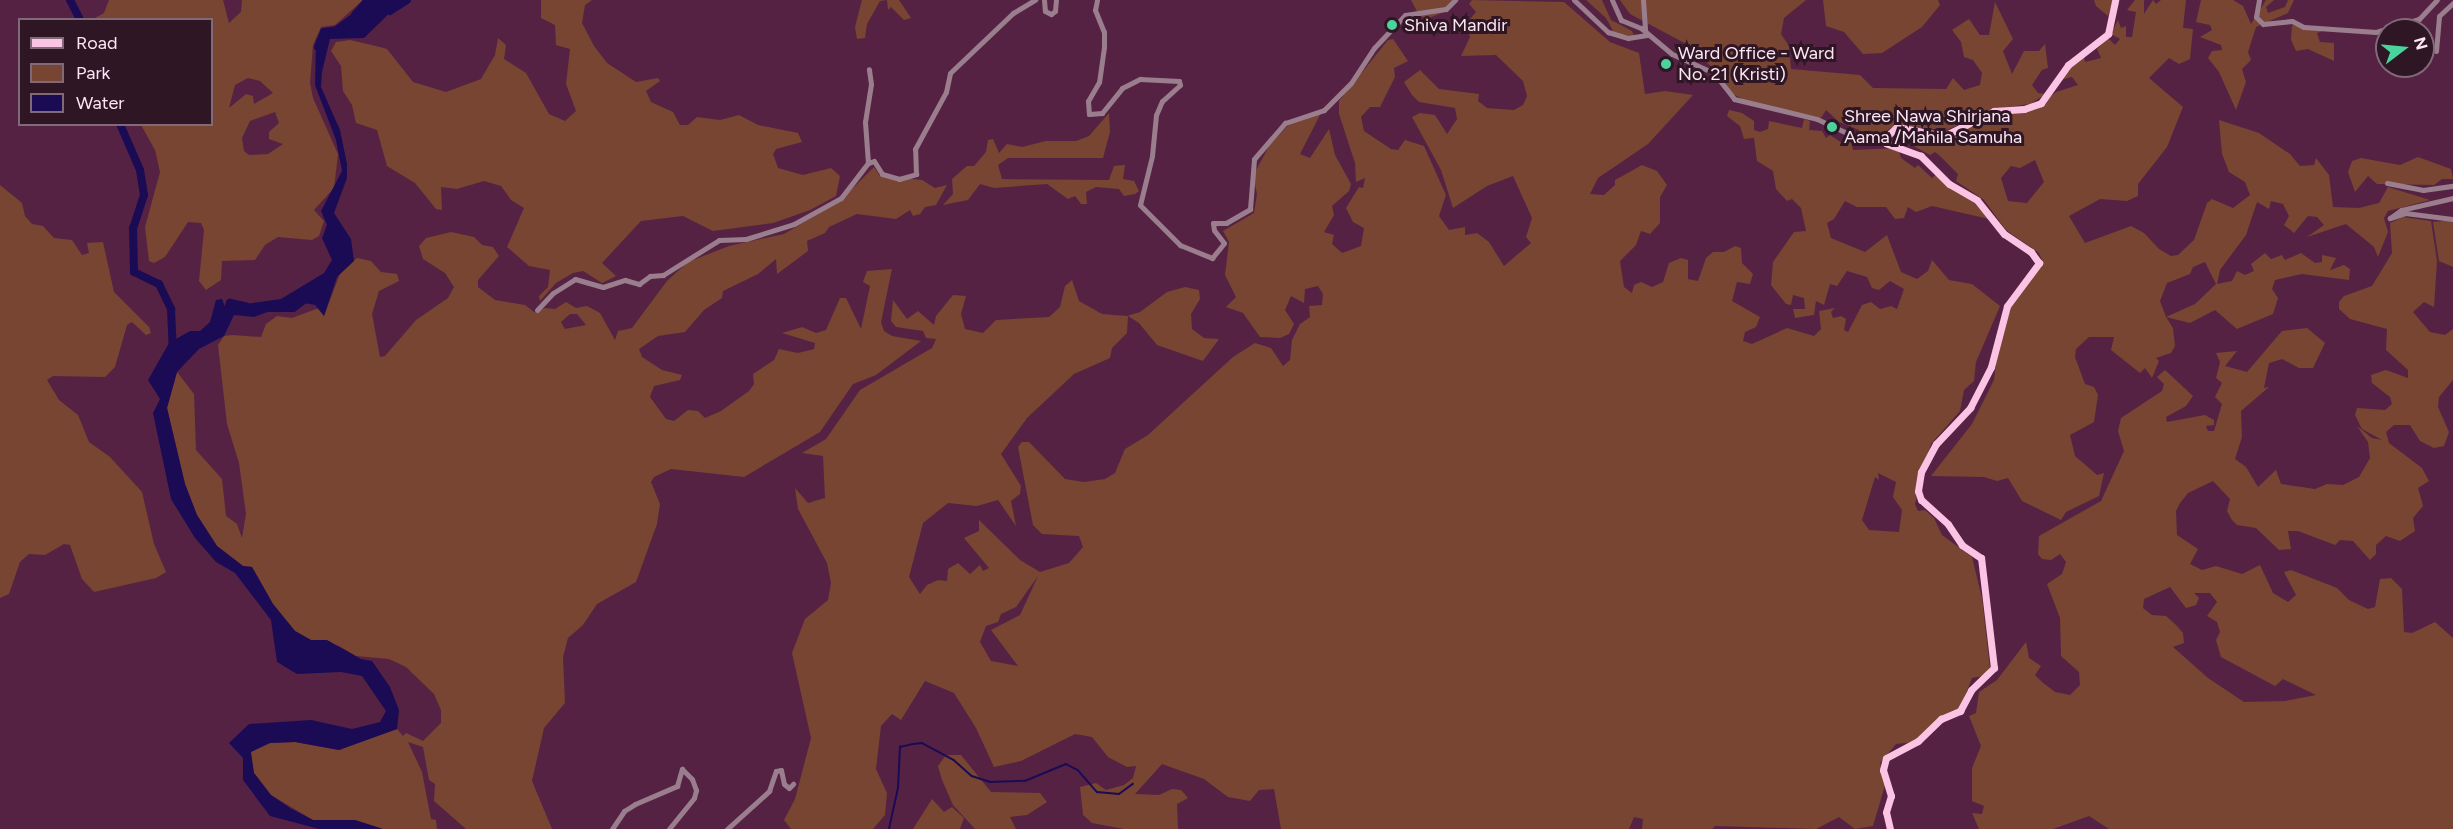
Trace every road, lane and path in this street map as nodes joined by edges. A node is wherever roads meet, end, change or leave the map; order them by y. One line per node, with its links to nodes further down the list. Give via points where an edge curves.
1 (1035, 0): 17 (street, via 1013,13 950,73 946,92 915,149 916,174 899,179 882,174 874,161)
2 (1044, 0): 3 (street, via 1045,11 1051,14)
3 (1056, 0)
4 (1097, 0): 5 (street, via 1095,10 1104,32 1104,47 1100,78 1088,101 1090,116 1102,113 1122,87 1140,79 1179,81 1180,85 1162,101 1156,115 1152,156 1140,206 1180,245 1212,258 1224,243 1213,223 1227,223 1250,209 1254,159 1285,123 1324,110 1351,83 1374,48 1405,15 1446,9)
5 (1455, 0)
6 (1574, 0): 13 (street, via 1608,32 1628,38)
7 (1612, 0): 13 (street, via 1621,20)
8 (1643, 0): 13 (street)
9 (2115, 0): 16 (main road, via 2108,34 2068,65 2041,103 2024,109 1994,111 1941,136 1894,127)
10 (2259, 0): 11 (street, via 2256,17 2263,24 2292,21 2304,27 2376,32 2420,19)
11 (2438, 0)
12 (2453, 3): 14 (street, via 2439,16)
13 (1646, 34): 16 (street, via 1672,54 1714,73 1734,99 1817,119 1846,133)
14 (2436, 51)
15 (869, 69): 17 (street, via 871,84 865,122)
16 (1885, 142): 27 (main road, via 1926,160 1949,184 1982,204 2004,234 2031,252 2039,263 2007,306 1990,367 1970,408 1936,444 1921,472 1918,491 1922,500 1948,524 1962,545 1981,558 1994,668 1971,690 1960,711 1941,719 1918,741 1886,758 1883,773 1891,796 1887,812)
17 (868, 163): 22 (street, via 840,198 794,224 746,239 719,240 663,275 650,276 639,284 625,280 603,287 575,279 553,293)
18 (2387, 183): 19 (street, via 2423,190)
19 (2453, 186)
20 (2453, 198): 21 (street, via 2401,210 2390,218 2405,213)
21 (2453, 219)
22 (537, 310)
23 (793, 784): 26 (street, via 789,788 781,770 776,771 769,791)
24 (612, 829): 25 (street, via 624,811 677,786 682,769 692,779 694,798)
25 (669, 829)
26 (727, 829)
27 (1890, 829)

